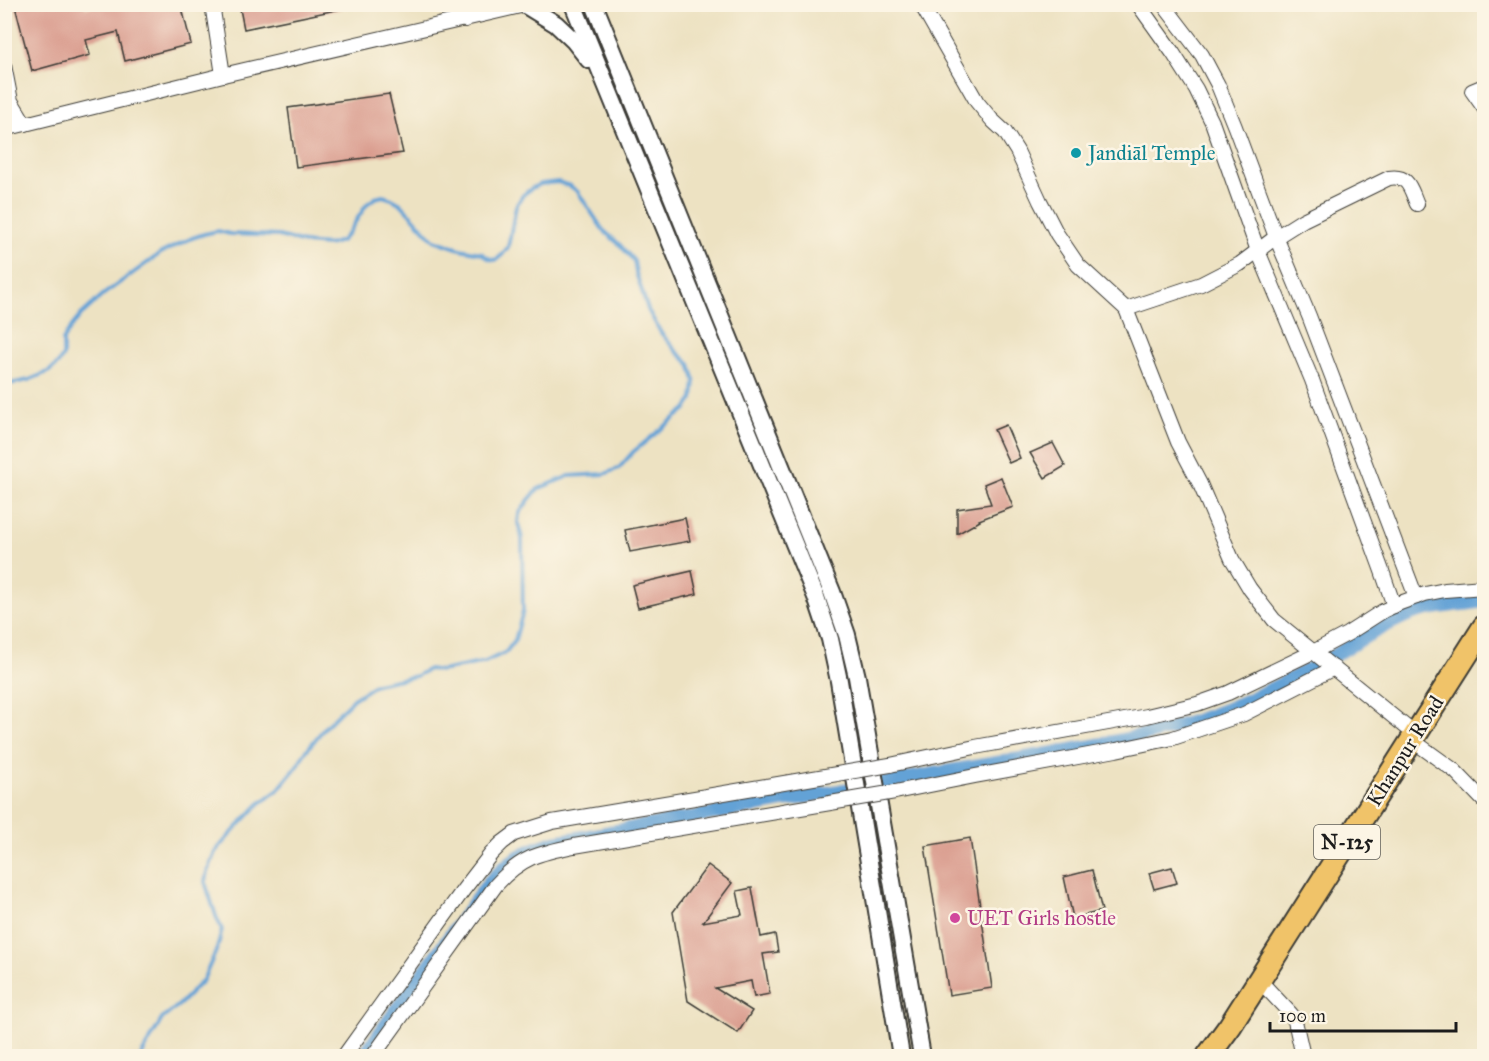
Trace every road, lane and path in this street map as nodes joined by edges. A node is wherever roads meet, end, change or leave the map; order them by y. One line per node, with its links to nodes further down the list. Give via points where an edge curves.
1 (212, 4): 11 (street)
2 (462, 4): 9 (street)
3 (573, 4): 12 (street)
4 (594, 4): 31 (street, via 847,635)
5 (921, 4): 19 (street, via 977,102 1017,151 1057,234 1077,265)
6 (1138, 4): 18 (street, via 1196,89)
7 (1163, 4): 18 (street, via 1202,55 1218,85 1235,127)
8 (527, 5): 9 (street); 12 (street, via 574,41)
9 (465, 20): 11 (street)
10 (4, 65): 15 (street, via 10,101)
11 (224, 75): 15 (street)
12 (601, 75): 30 (street, via 830,639)
13 (1485, 86): 14 (street, via 1472,90)
14 (1485, 108)
15 (25, 124): 16 (street)
16 (4, 129)
17 (1417, 204): 18 (street, via 1405,180 1398,176 1389,178 1303,220)
18 (1267, 244): 19 (street, via 1202,284); 21 (street, via 1309,316); 22 (street)
19 (1126, 309): 24 (street, via 1178,442 1232,559 1274,620)
20 (1485, 588): 21 (street, via 1445,590)
21 (1416, 597): 22 (street)
22 (1394, 606): 24 (street, via 1347,634)
23 (1485, 627): 25 (highway, Khanpur Road / N-125)
24 (1324, 660): 25 (street); 28 (street, bridge, via 1197,704 1147,716 890,765 552,822 514,834 491,854 464,889); 29 (street, bridge, via 1244,714 1173,738 534,856 513,868 496,885)
25 (1414, 738): 26 (street); 27 (highway, Khanpur Road / N-125)
26 (1485, 801)
27 (1259, 980): 32 (highway, Khanpur Road / N-125); 33 (street, via 1291,1014)
28 (344, 1056)
29 (373, 1056)
30 (901, 1056)
31 (922, 1056)
32 (1208, 1056)
33 (1303, 1056)

